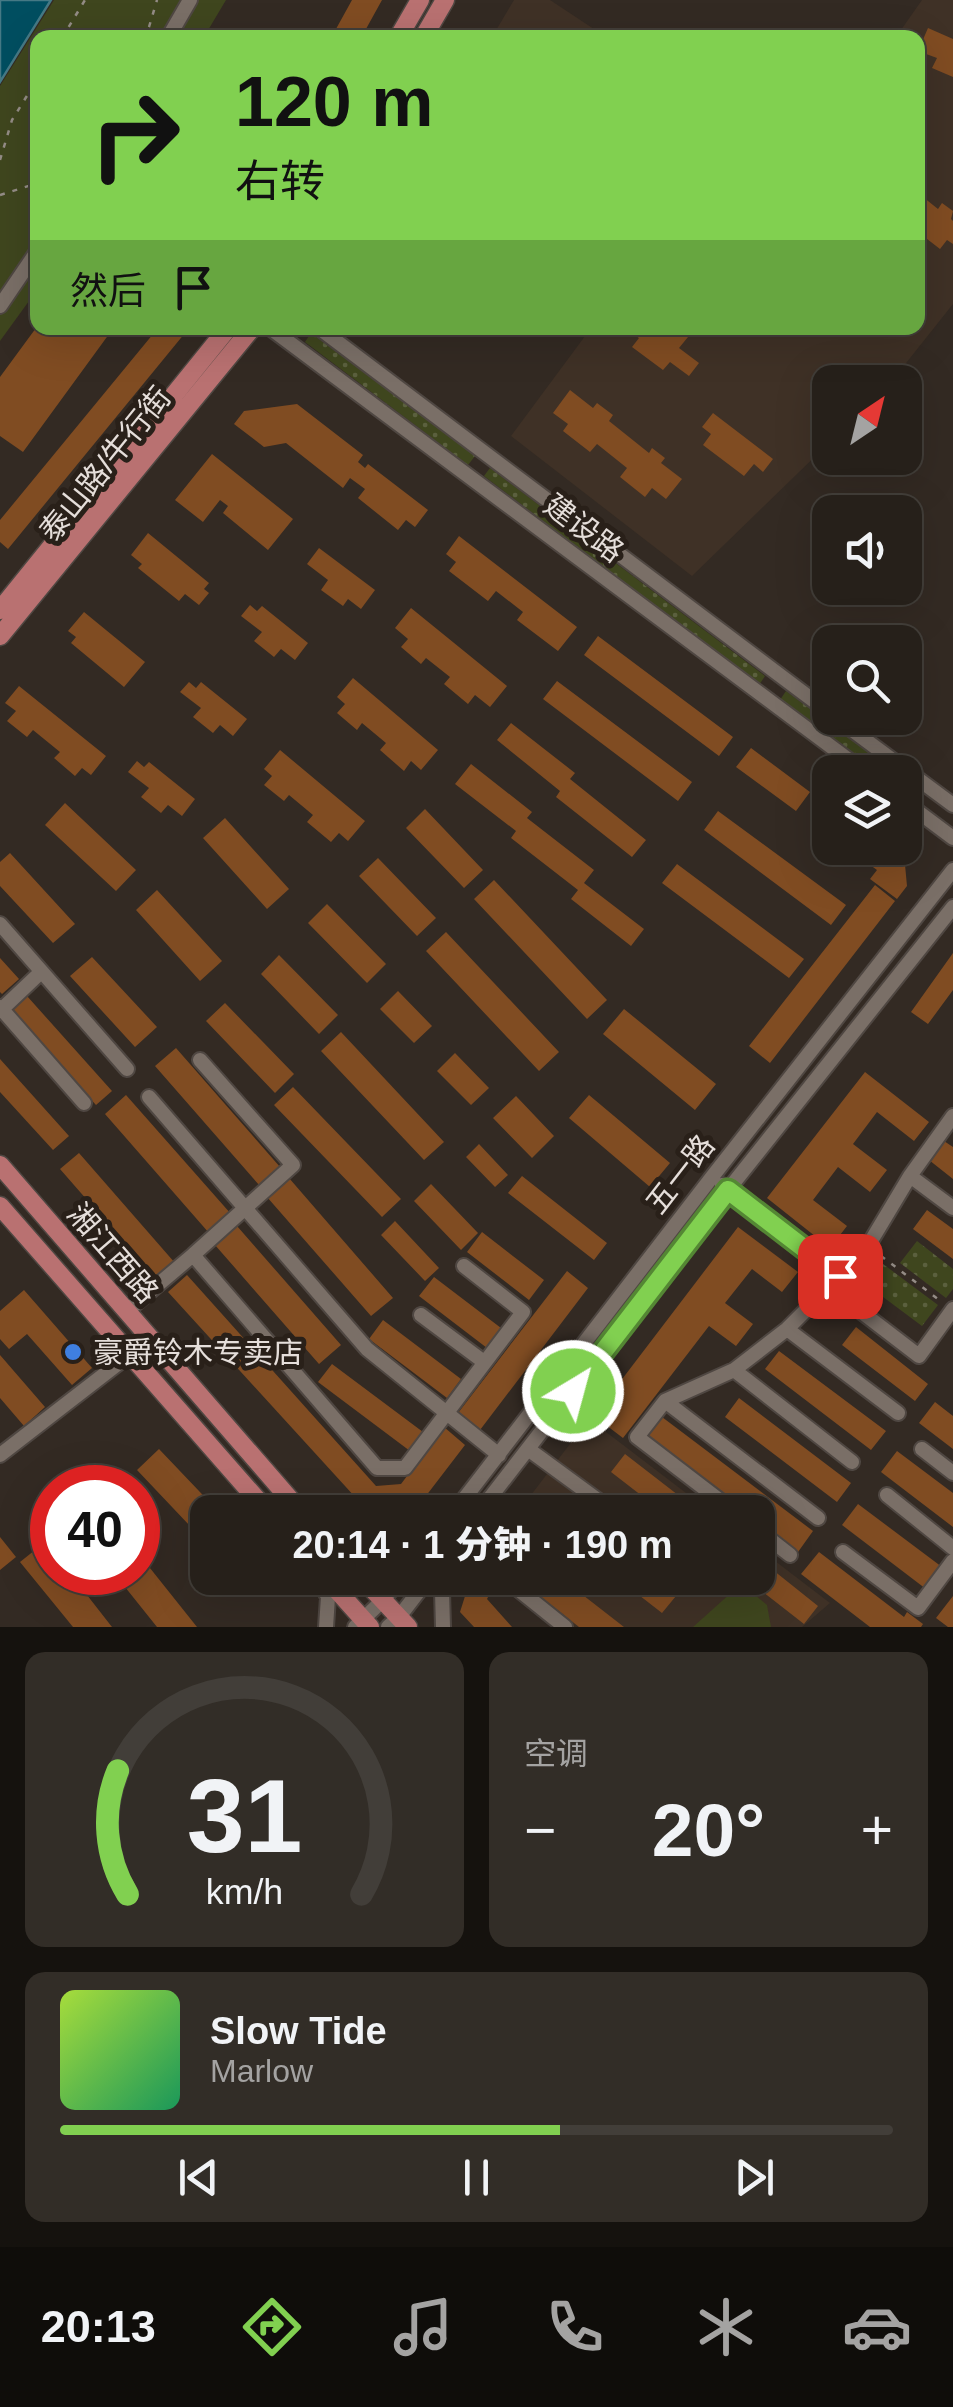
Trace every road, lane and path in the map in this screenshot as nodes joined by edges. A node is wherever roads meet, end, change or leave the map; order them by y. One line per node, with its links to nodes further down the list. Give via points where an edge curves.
1 (85, 0): 7 (path)
2 (158, 0): 6 (path)
3 (190, 0): 10 (street)
4 (420, 0): 11 (main road)
5 (445, 0): 12 (main road)
6 (152, 20): 8 (path); 9 (path)
7 (67, 30)
8 (146, 30)
9 (162, 30)
10 (166, 30)
11 (403, 30)
12 (428, 30)
13 (30, 91): 14 (path)
14 (0, 160)
15 (30, 186): 16 (path)
16 (0, 195)
17 (30, 262): 18 (street)
18 (0, 306)
19 (222, 335): 25 (main road, 泰山路/牛行街)
20 (246, 335): 26 (main road, 泰山路/牛行街)
21 (279, 335): 24 (street, 建设路)
22 (328, 335): 23 (street, 建设路)
23 (488, 455): 24 (street); 27 (street, 建设路)
24 (472, 478): 28 (street, 建设路)
25 (0, 610)
26 (0, 636)
27 (780, 676): 28 (street); 29 (street, 建设路)
28 (765, 697): 31 (street, 建设路)
29 (812, 700)
30 (859, 735): 32 (street)
31 (842, 755)
32 (953, 805)
33 (922, 815): 34 (street)
34 (953, 838)
35 (953, 870): 47 (street, 五一路)
36 (953, 906): 48 (street, 五一路)
37 (0, 924): 38 (street)
38 (41, 972): 39 (street); 41 (street)
39 (1, 1009): 43 (street)
40 (200, 1060): 50 (street, via 293,1165)
41 (127, 1069)
42 (149, 1097): 50 (street)
43 (84, 1103)
44 (952, 1119): 46 (street)
45 (0, 1165): 56 (main road, 湘江西路)
46 (910, 1176): 51 (street); 52 (street)
47 (712, 1177): 48 (street); 69 (street, 五一路)
48 (728, 1190): 55 (street); 66 (street, 五一路)
49 (0, 1206): 60 (main road, 湘江西路)
50 (246, 1208): 53 (street); 64 (street, via 367,1349)
51 (953, 1208)
52 (868, 1246): 55 (street); 57 (path)
53 (193, 1255): 56 (street); 64 (street, via 377,1468 406,1468)
54 (464, 1266): 61 (street, via 524,1312)
55 (840, 1276): 57 (street, via 842,1298 919,1356); 59 (street)
56 (126, 1310): 73 (main road, 湘江西路)
57 (953, 1310)
58 (421, 1315): 61 (street)
59 (787, 1329): 62 (street); 65 (street)
60 (128, 1356): 68 (street); 72 (main road, 湘江西路)
61 (484, 1362): 64 (street)
62 (734, 1370): 63 (street); 70 (street)
63 (665, 1402): 77 (street, via 637,1437); 79 (street)
64 (446, 1412): 69 (street)
65 (898, 1413)
66 (528, 1449): 75 (street, 五一路); 76 (street)
67 (922, 1449): 71 (street)
68 (0, 1454)
69 (499, 1455): 74 (street, 五一路)
70 (852, 1462)
71 (953, 1473)
72 (253, 1495)
73 (286, 1495)
74 (467, 1495)
75 (492, 1495)
76 (591, 1495)
77 (713, 1495)
78 (887, 1496): 81 (street)
79 (818, 1518)
80 (775, 1543): 83 (street)
81 (953, 1548)
82 (843, 1552): 84 (street, via 918,1608)
83 (790, 1555)
84 (953, 1561)
85 (327, 1595): 95 (street)
86 (340, 1595): 93 (main road)
87 (378, 1595): 92 (main road)
88 (387, 1595): 92 (street)
89 (418, 1595): 94 (street)
90 (442, 1595): 96 (street)
91 (525, 1595): 97 (street)
92 (383, 1600): 93 (street); 94 (main road)
93 (363, 1624)
94 (399, 1624)
95 (326, 1627)
96 (442, 1627)
97 (565, 1627)

